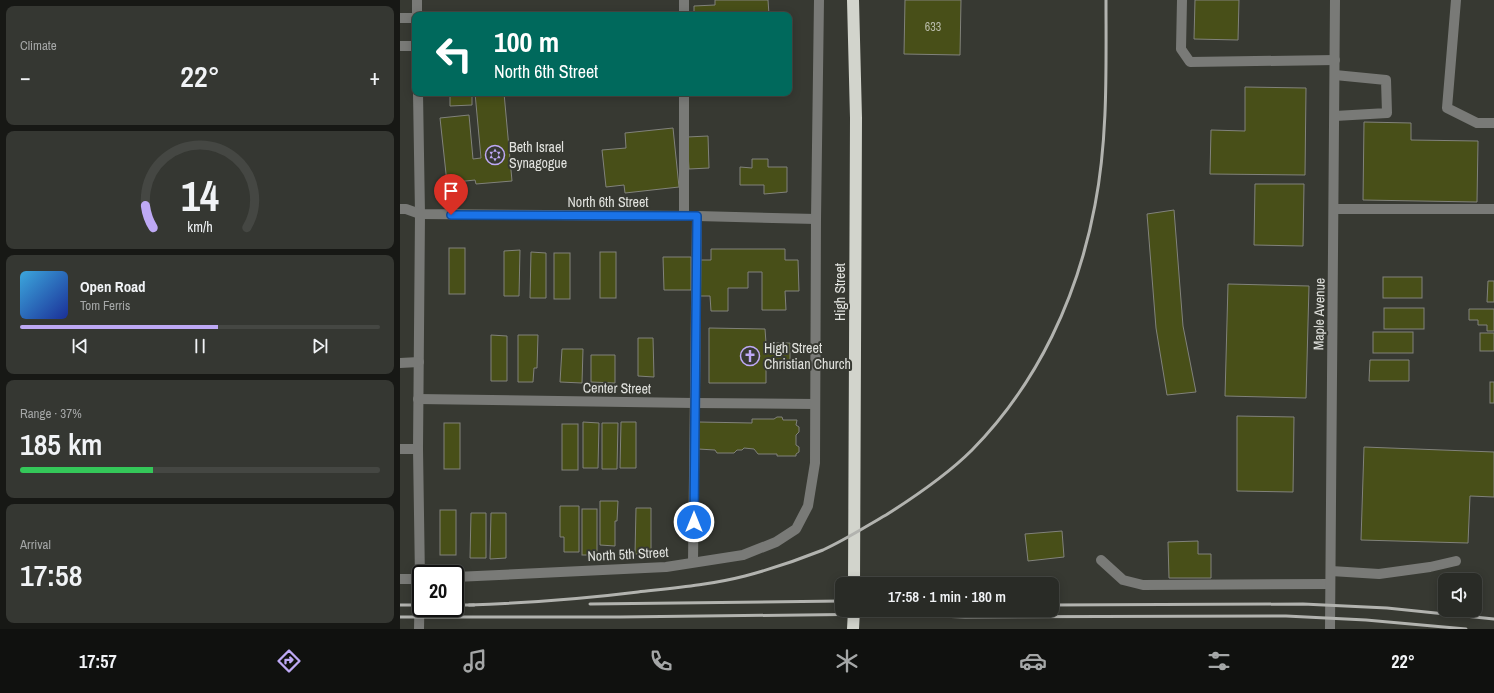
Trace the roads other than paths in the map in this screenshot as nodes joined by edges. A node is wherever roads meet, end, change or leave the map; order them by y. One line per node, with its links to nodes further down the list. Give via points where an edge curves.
1 (417, 0): 8 (street)
2 (684, 0): 9 (street)
3 (819, 0): 26 (street, High Street)
4 (853, 0): 41 (highway, High Street, via 856,118)
5 (1182, 0): 14 (street, via 1181,49 1190,62)
6 (1335, 0): 14 (street, Maple Avenue)
7 (1456, 0): 19 (street, via 1447,108 1477,123)
8 (417, 12)
9 (684, 12)
10 (400, 18): 11 (street)
11 (412, 18)
12 (400, 46): 13 (street)
13 (412, 46)
14 (1335, 60): 15 (street, Maple Avenue)
15 (1335, 75): 18 (street, Maple Avenue); 18 (street, via 1386,80 1387,112)
16 (418, 96): 23 (street)
17 (684, 96): 24 (street)
18 (1335, 116): 21 (street, Maple Avenue)
19 (1494, 123)
20 (400, 209): 23 (street, North 6th Street)
21 (1334, 209): 22 (street); 39 (street, Maple Avenue)
22 (1494, 209)
23 (420, 214): 24 (street, North 6th Street); 27 (street)
24 (684, 216): 25 (street, North 6th Street)
25 (697, 216): 26 (street, North 6th Street); 30 (street)
26 (816, 219): 31 (street, High Street)
27 (419, 362): 28 (street); 29 (street)
28 (400, 363)
29 (418, 399): 30 (street, Center Street); 33 (street)
30 (694, 403): 31 (street, Center Street); 37 (street)
31 (815, 404): 34 (street, High Street, via 815,463 808,506)
32 (400, 449): 33 (street)
33 (418, 449): 38 (street)
34 (796, 529): 37 (street, North 5th Street, via 776,542 743,555)
35 (1101, 560): 44 (street, via 1123,580 1143,585)
36 (1456, 561): 39 (street, via 1379,574)
37 (694, 562): 40 (street, North 5th Street, via 666,567)
38 (421, 565)
39 (1330, 571): 44 (street, Maple Avenue)
40 (464, 577)
41 (854, 577)
42 (412, 578): 43 (street)
43 (400, 579)
44 (1330, 584): 49 (street, Maple Avenue)
45 (419, 617): 47 (street)
46 (854, 617): 48 (highway)
47 (419, 629)
48 (854, 629)
49 (1330, 629)

